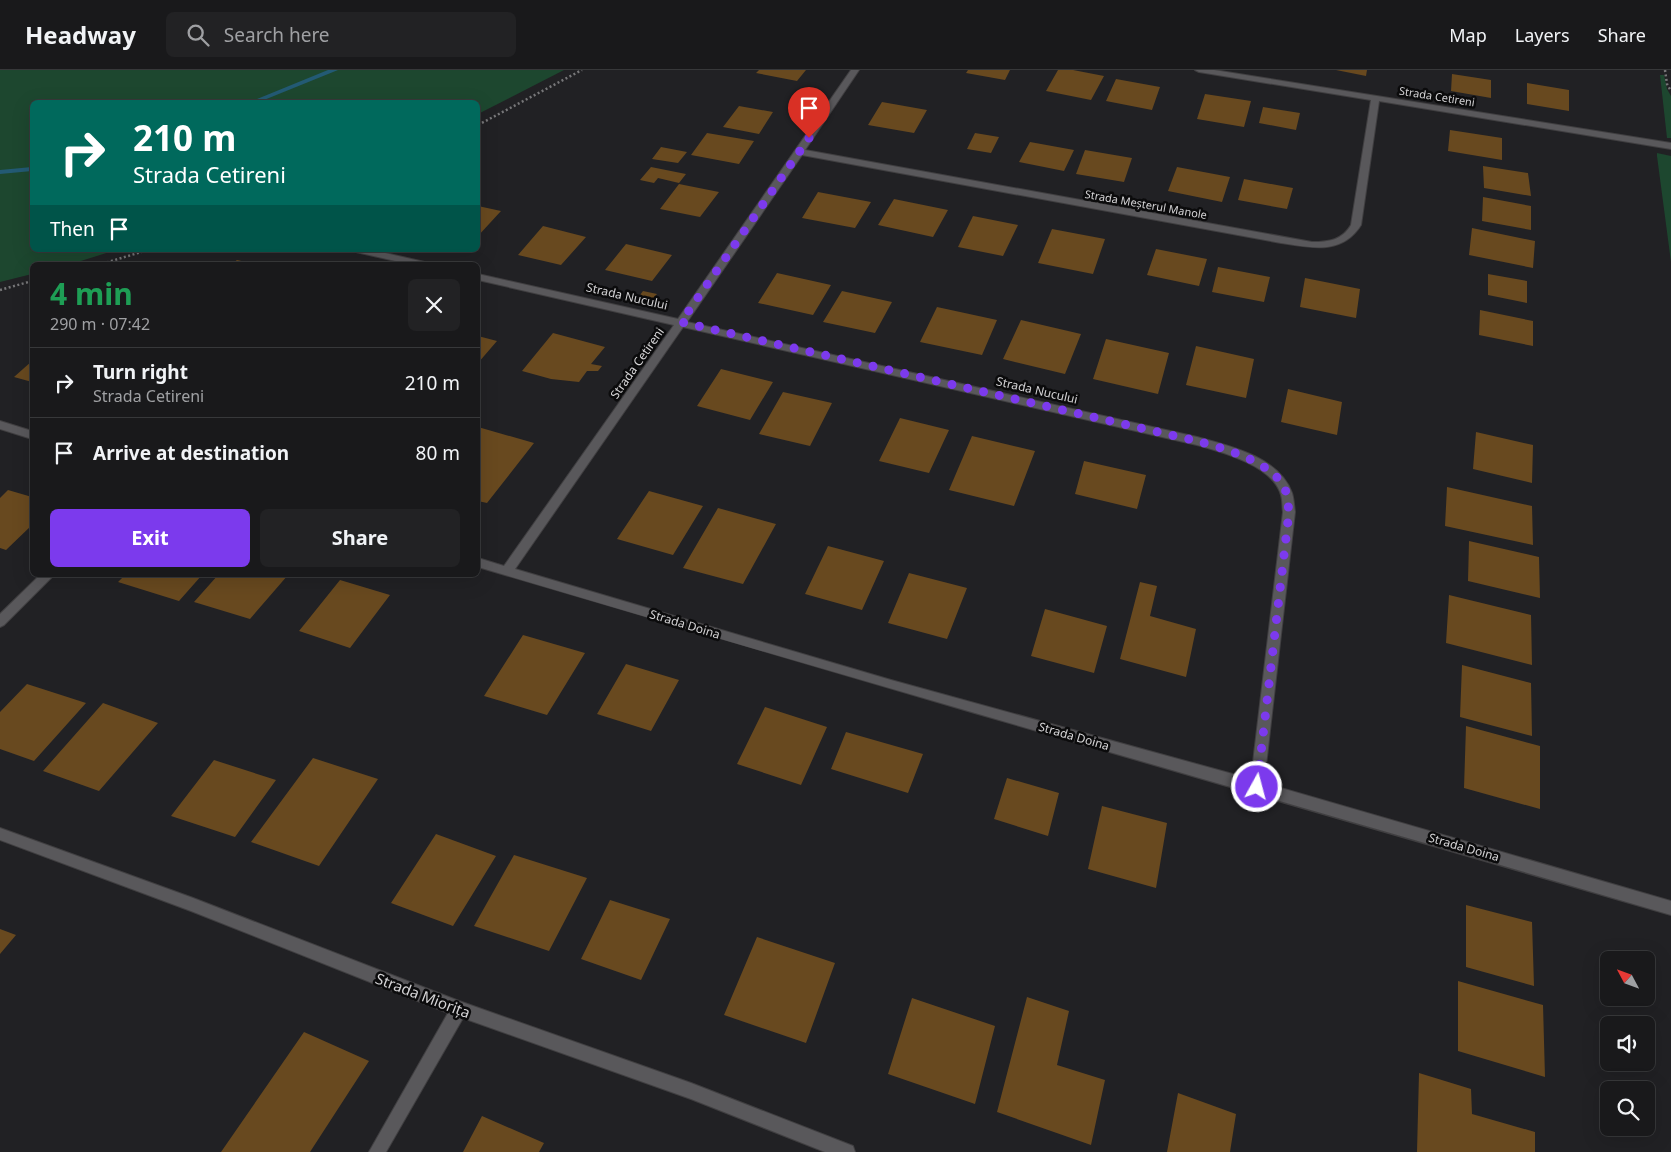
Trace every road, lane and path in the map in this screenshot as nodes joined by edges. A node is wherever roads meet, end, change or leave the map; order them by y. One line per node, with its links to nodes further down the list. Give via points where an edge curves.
1 (582, 70): 7 (path)
2 (855, 70): 9 (street, Strada Cetireni)
3 (1199, 70): 6 (street, Strada Cetireni)
4 (1666, 70): 5 (path)
5 (1671, 91)
6 (1374, 99): 8 (street, Strada Cetireni); 9 (street, Strada Meșterul Manole, via 1356,225 1344,239 1329,244 1281,240)
7 (480, 123)
8 (1671, 146)
9 (800, 152): 17 (street, Strada Cetireni)
10 (141, 252): 12 (path)
11 (368, 252): 13 (street)
12 (108, 262)
13 (413, 262)
14 (480, 276): 17 (street, Strada Nucului)
15 (30, 282): 16 (path)
16 (0, 290)
17 (681, 322): 21 (street, Strada Cetireni); 24 (street, Strada Nucului, via 1197,441 1244,456 1269,472 1286,492 1289,512)
18 (0, 425): 19 (street)
19 (30, 434)
20 (480, 564): 21 (street, Strada Doina)
21 (507, 571): 24 (street, Strada Doina, via 891,685)
22 (46, 577): 23 (street)
23 (0, 622)
24 (1257, 787): 26 (street, Strada Doina)
25 (0, 834): 27 (street, Strada Miorița)
26 (1671, 908)
27 (458, 1009): 28 (street); 29 (street, Strada Miorița, via 691,1091)
28 (377, 1152)
29 (847, 1152)

